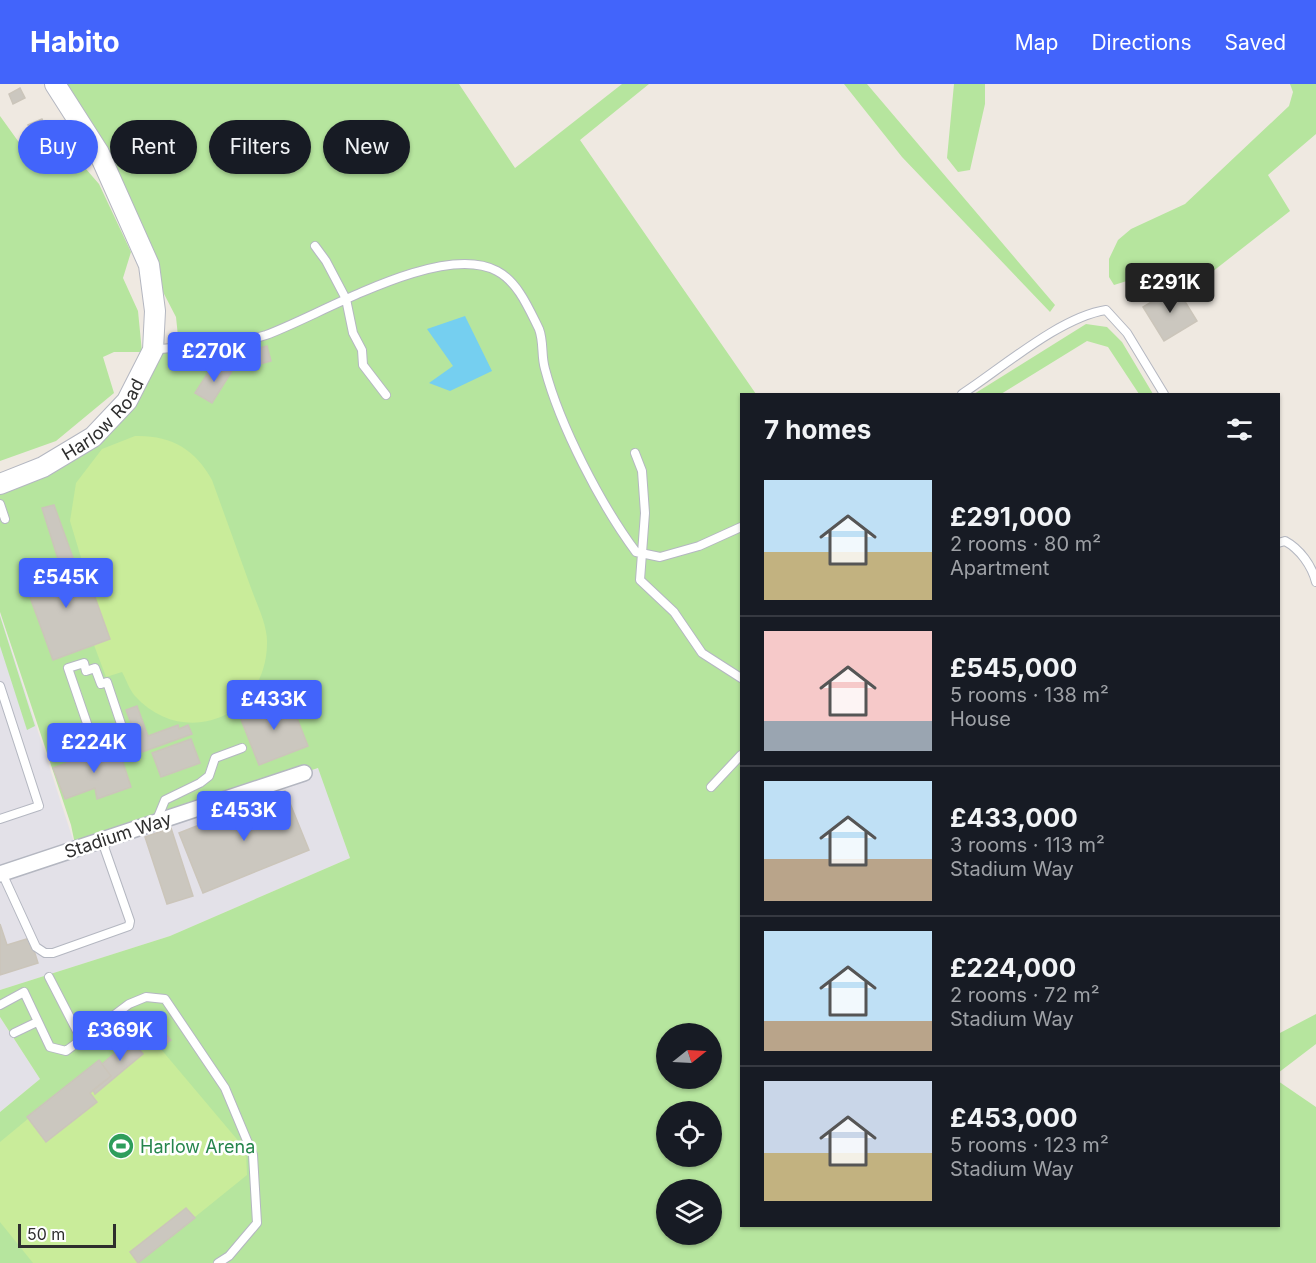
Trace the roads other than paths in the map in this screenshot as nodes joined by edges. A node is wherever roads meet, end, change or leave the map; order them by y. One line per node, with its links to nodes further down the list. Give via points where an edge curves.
1 (55, 84): 4 (street, Harlow Road, via 99,153 149,266 155,311)
2 (315, 246): 3 (lane)
3 (346, 299): 4 (lane, via 262,336 211,346); 7 (lane, via 363,365); 14 (lane, via 391,279 436,269 471,263 498,271 525,300 542,336 544,368 569,432 613,521 636,552)
4 (153, 350): 9 (street, Harlow Road, via 127,401 93,437 43,467)
5 (963, 393): 6 (lane, via 1067,323 1089,312 1106,310 1127,333)
6 (1163, 393)
7 (386, 396)
8 (635, 453): 14 (lane, via 642,471 645,513)
9 (0, 484)
10 (0, 504): 11 (lane)
11 (4, 519)
12 (740, 527): 14 (lane, via 699,546 660,557)
13 (1280, 542): 15 (lane, via 1294,546 1313,570)
14 (641, 553): 16 (lane, via 638,574 645,588 679,618 702,653)
15 (1316, 582)
16 (740, 677)
17 (0, 686): 24 (lane, via 39,806)
18 (121, 724): 19 (lane, via 107,682 101,684 96,668 86,671 84,663 68,668)
19 (92, 738)
20 (242, 748): 25 (lane, via 215,758 209,776 165,800)
21 (740, 756): 23 (lane)
22 (304, 773): 25 (street, Stadium Way)
23 (711, 787)
24 (0, 819)
25 (155, 824): 26 (street, Stadium Way)
26 (102, 841): 27 (street, Stadium Way); 27 (lane, via 129,926 53,953 36,947)
27 (1, 873)
28 (50, 977): 32 (lane)
29 (0, 1005): 30 (lane, via 24,992)
30 (38, 1022): 31 (lane); 32 (lane, via 50,1047 66,1051)
31 (14, 1033)
32 (81, 1039): 33 (lane, via 129,1004 146,997 165,999 225,1088 253,1155 257,1223)
33 (218, 1263)

